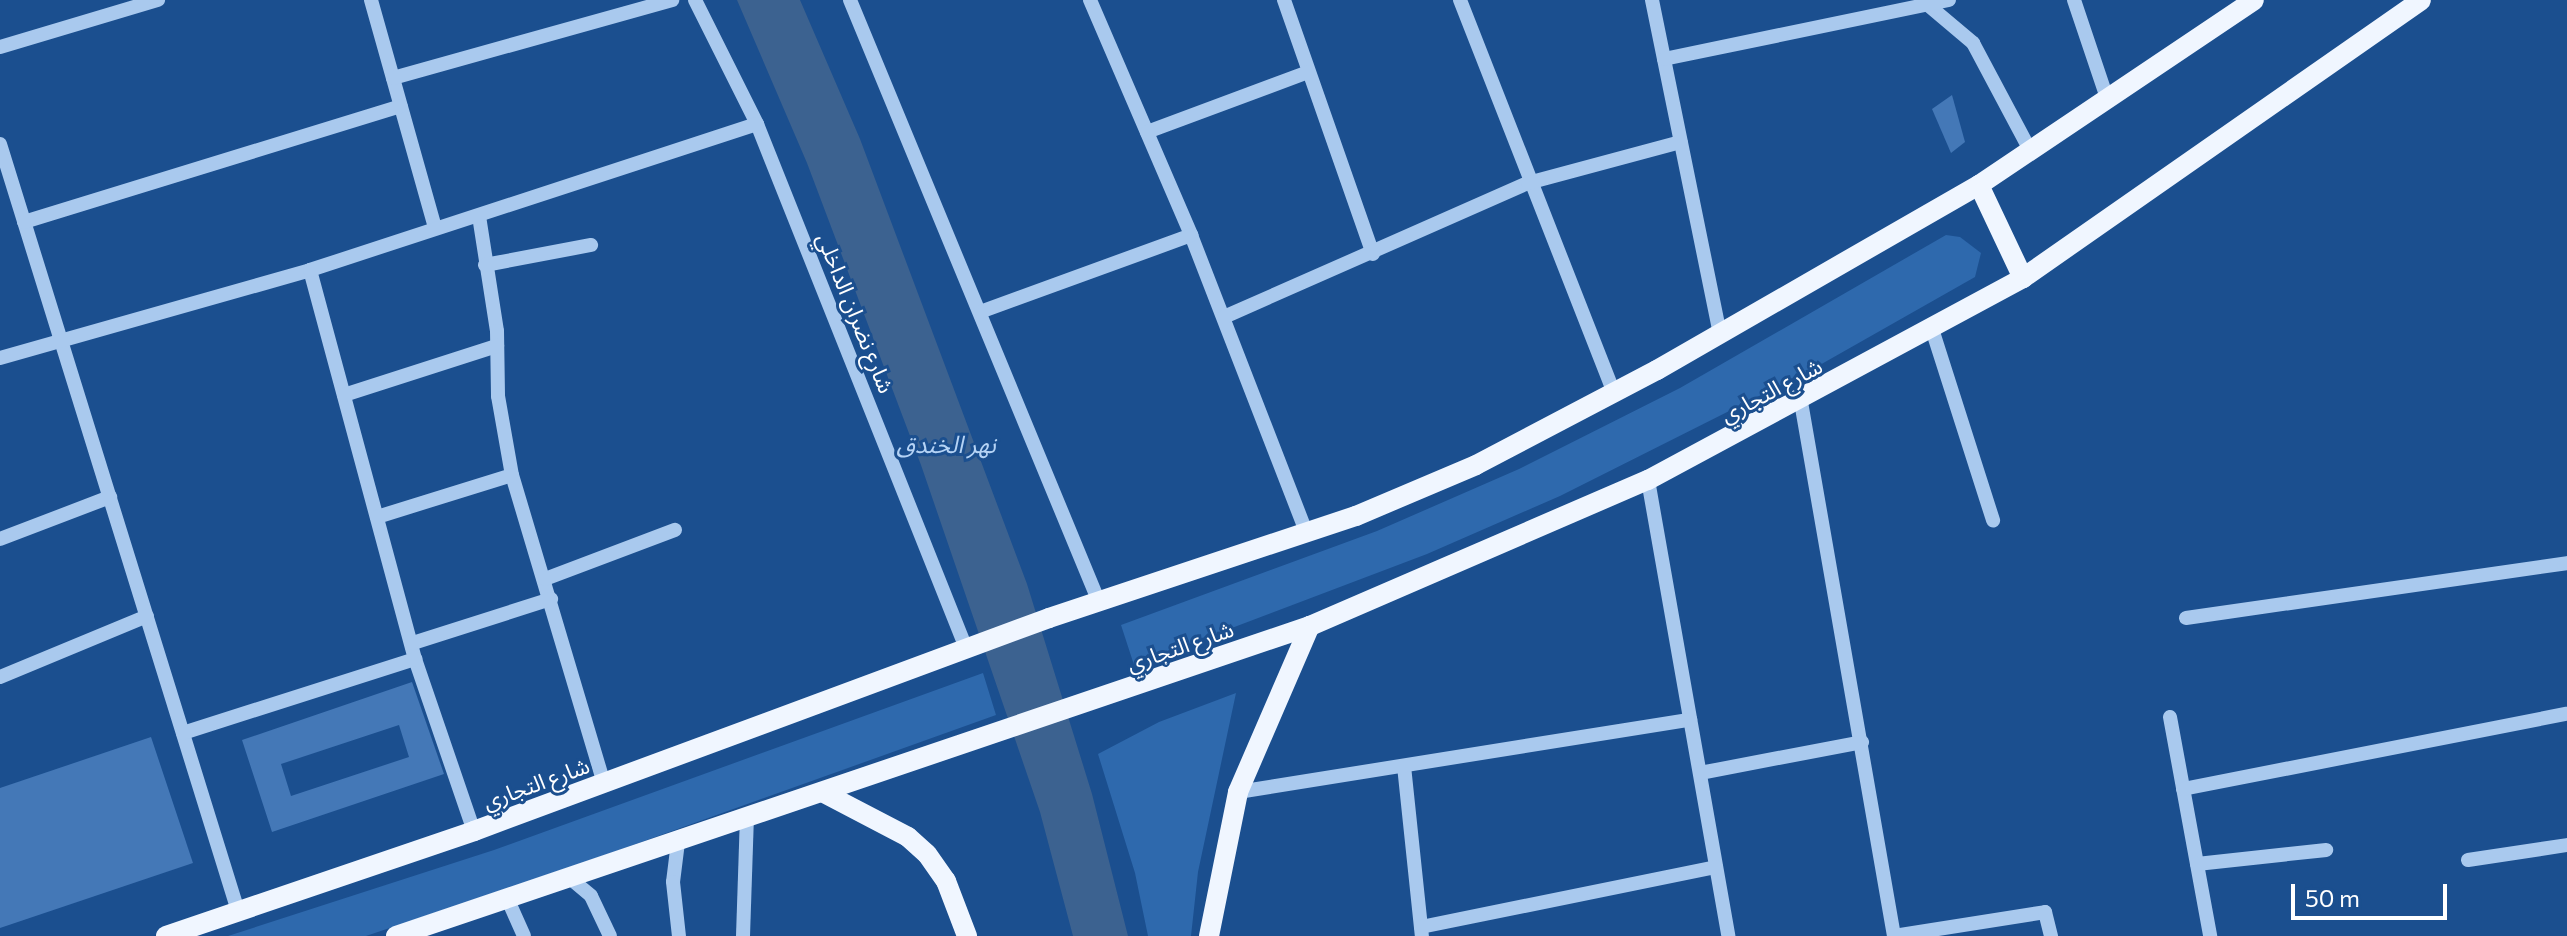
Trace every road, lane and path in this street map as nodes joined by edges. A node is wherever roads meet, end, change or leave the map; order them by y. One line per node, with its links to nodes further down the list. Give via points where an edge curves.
1 (158, 0): 15 (street)
2 (371, 0): 18 (street)
3 (672, 0): 18 (street)
4 (695, 0): 21 (street, شارع نضران الداخلي)
5 (850, 0): 38 (street)
6 (1090, 0): 22 (street)
7 (1284, 0): 17 (street)
8 (1460, 0): 27 (street)
9 (1652, 0): 16 (street)
10 (1949, 0): 14 (street)
11 (2074, 0): 19 (street)
12 (2254, 0): 19 (main road)
13 (2421, 0): 37 (main road, شارع التجاري)
14 (1922, 3): 16 (street); 25 (street, via 1973,43)
15 (0, 47)
16 (1664, 59): 23 (street)
17 (1308, 72): 22 (street); 34 (street)
18 (393, 78): 20 (street)
19 (2107, 98): 25 (main road)
20 (401, 106): 30 (street); 31 (street)
21 (757, 124): 29 (street); 64 (street, شارع نضران الداخلي)
22 (1147, 132): 32 (street)
23 (1681, 142): 27 (street); 41 (street)
24 (0, 144): 26 (street)
25 (2030, 150): 28 (main road)
26 (6, 183): 30 (street)
27 (1528, 183): 34 (street); 45 (street)
28 (1979, 185): 37 (main road); 41 (main road)
29 (479, 216): 31 (street); 35 (street)
30 (24, 222): 42 (street)
31 (435, 227): 36 (street)
32 (1191, 235): 38 (street); 39 (street)
33 (591, 245): 35 (street)
34 (1373, 254): 39 (street)
35 (485, 265): 43 (street)
36 (310, 270): 42 (street); 46 (street)
37 (2023, 278): 40 (main road, شارع التجاري)
38 (980, 312): 59 (street)
39 (1224, 317): 54 (street)
40 (1932, 329): 47 (main road, شارع التجاري); 52 (street)
41 (1720, 334): 45 (main road)
42 (61, 339): 44 (street); 50 (street)
43 (497, 346): 46 (street); 48 (street, via 498,396)
44 (0, 358)
45 (1614, 393): 54 (main road, via 1476,465)
46 (344, 395): 51 (street)
47 (1801, 402): 49 (main road, شارع التجاري); 71 (street)
48 (512, 475): 51 (street); 57 (street)
49 (1648, 480): 62 (main road, شارع التجاري); 69 (street)
50 (110, 497): 55 (street); 60 (street)
51 (377, 517): 63 (street)
52 (1993, 520)
53 (675, 530): 57 (street)
54 (1306, 532): 59 (main road)
55 (0, 539)
56 (2567, 563): 61 (street)
57 (545, 579): 58 (street)
58 (551, 599): 63 (street); 74 (street)
59 (1099, 602): 64 (main road, شارع التجاري)
60 (147, 616): 66 (street); 70 (street)
61 (2186, 618)
62 (1310, 626): 76 (main road, شارع التجاري); 77 (main road)
63 (413, 643): 65 (street)
64 (966, 648): 74 (main road, شارع التجاري)
65 (415, 659): 70 (street); 79 (street)
66 (0, 677)
67 (2567, 714): 75 (street)
68 (2170, 717): 75 (street)
69 (1690, 720): 72 (street); 73 (street)
70 (183, 733): 88 (street)
71 (1862, 742): 73 (street); 99 (street)
72 (1404, 766): 77 (street); 89 (street)
73 (1700, 773): 85 (street)
74 (604, 784): 79 (main road, شارع التجاري)
75 (2183, 789): 84 (street)
76 (822, 792): 78 (main road); 96 (main road, via 908,837 927,854 946,881)
77 (1238, 792): 97 (main road)
78 (747, 818): 80 (main road); 95 (street)
79 (474, 831): 88 (main road, شارع التجاري)
80 (678, 842): 86 (main road); 94 (street, via 673,882)
81 (2567, 845): 83 (street)
82 (2326, 850): 84 (street)
83 (2468, 860)
84 (2197, 864): 101 (street)
85 (1716, 867): 89 (street); 98 (street)
86 (571, 879): 87 (main road); 93 (street, via 591,896)
87 (508, 900): 91 (main road); 92 (street)
88 (238, 911): 90 (main road, شارع التجاري)
89 (1421, 932)
90 (166, 936)
91 (396, 936)
92 (524, 936)
93 (610, 936)
94 (679, 936)
95 (743, 936)
96 (967, 936)
97 (1209, 936)
98 (1728, 936)
99 (1894, 936): 100 (street, via 2045,912)
100 (2051, 936)
101 (2210, 936)

